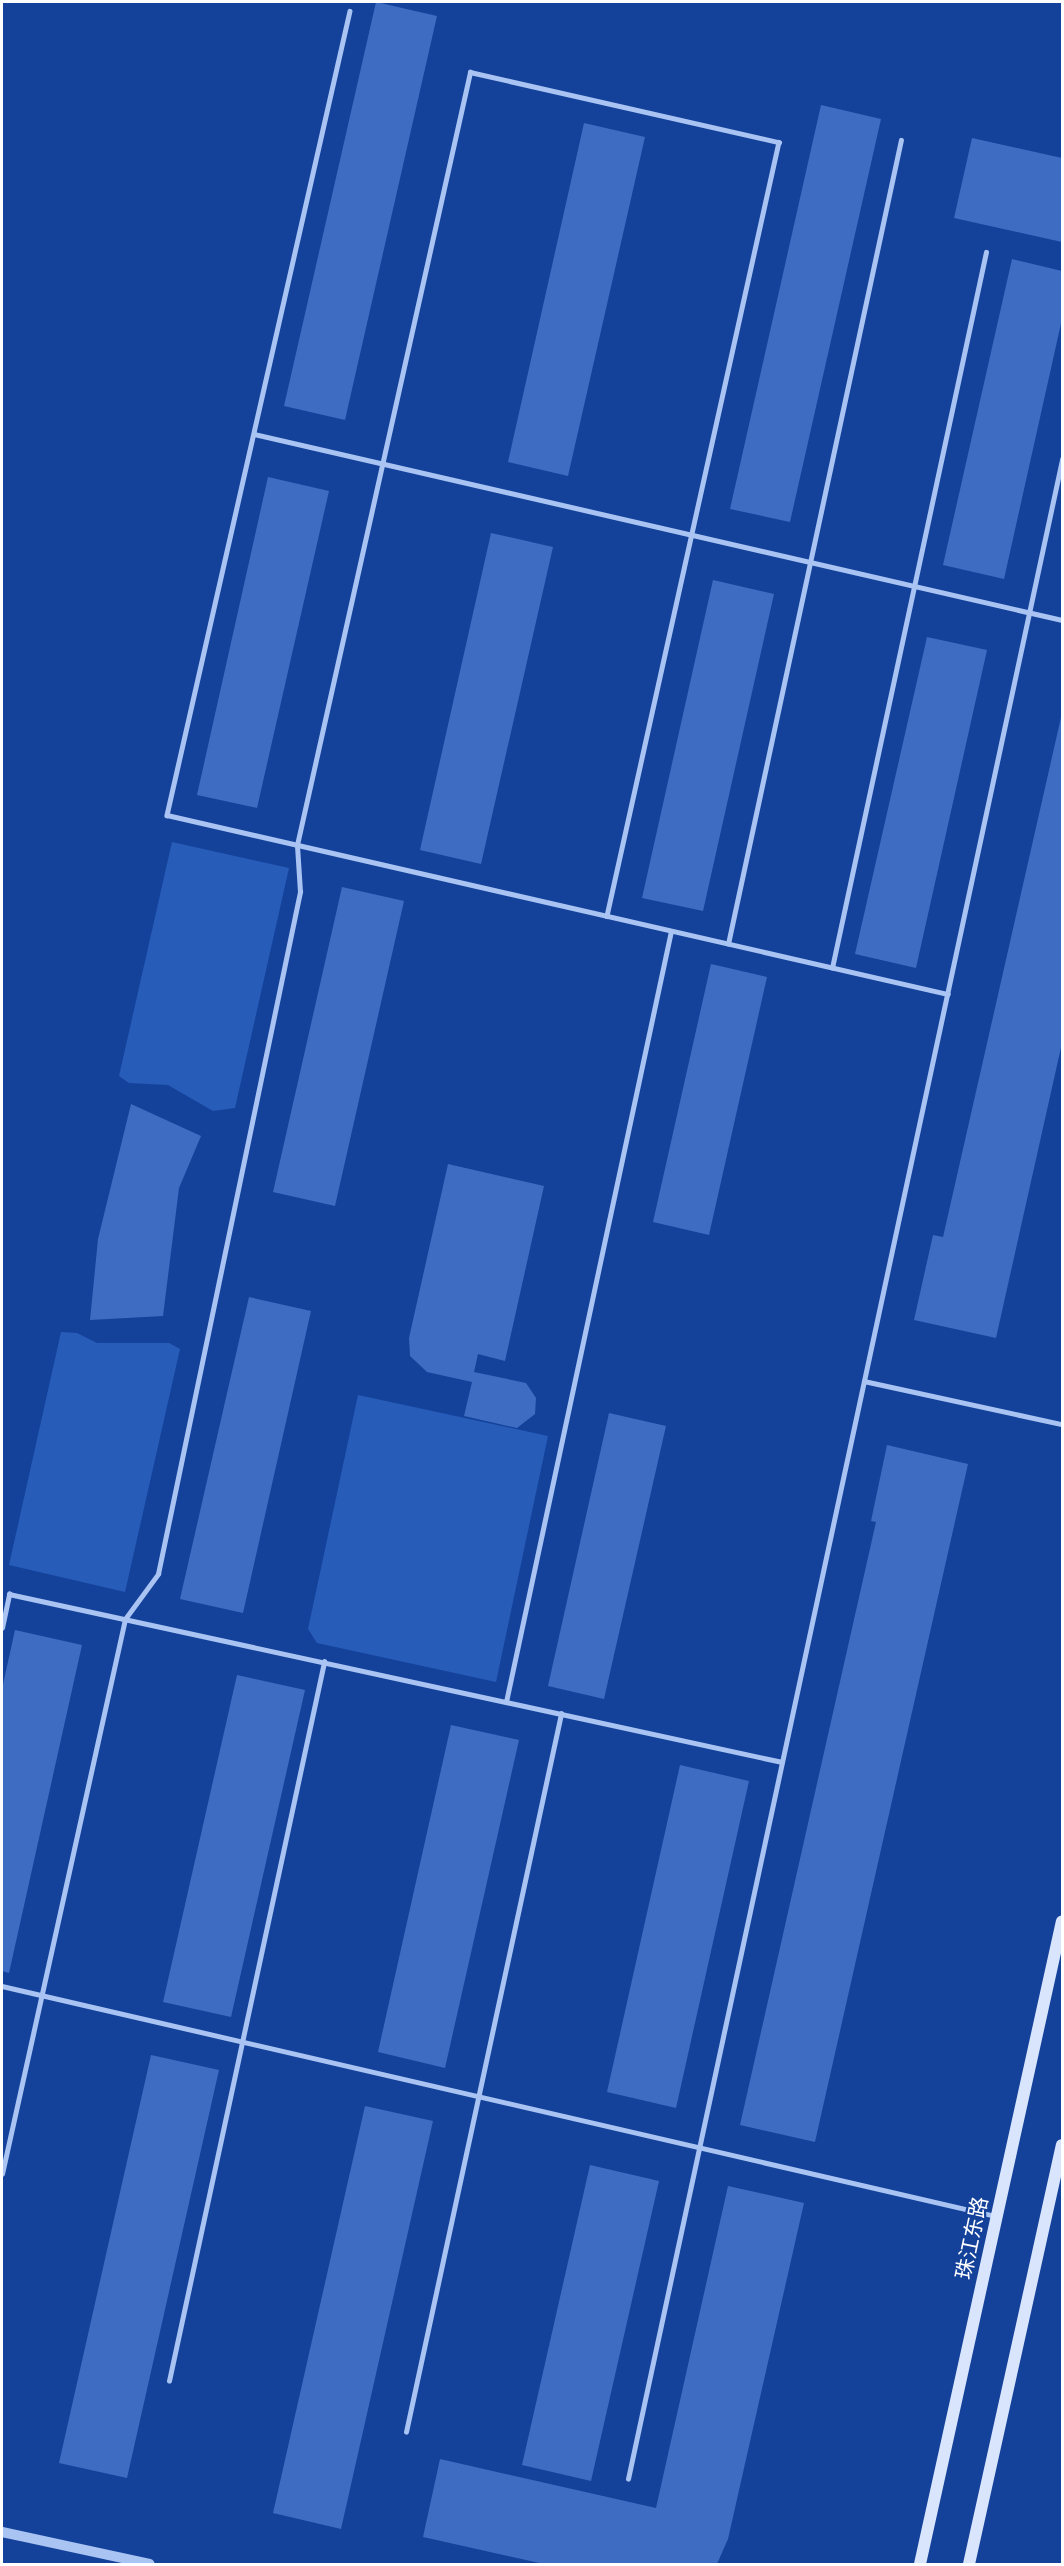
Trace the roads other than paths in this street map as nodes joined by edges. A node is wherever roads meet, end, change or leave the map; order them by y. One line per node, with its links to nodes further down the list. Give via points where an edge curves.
1 (350, 11): 4 (lane)
2 (901, 140): 8 (lane)
3 (986, 252): 9 (lane)
4 (254, 434): 6 (lane); 12 (lane, via 167,815)
5 (1062, 459): 10 (lane)
6 (383, 464): 7 (lane); 7 (lane, via 470,72 779,142); 12 (lane)
7 (692, 535): 8 (lane); 13 (lane)
8 (810, 561): 9 (lane); 15 (lane)
9 (914, 585): 10 (lane); 16 (lane)
10 (1030, 612): 11 (lane); 17 (lane)
11 (1062, 620)
12 (297, 845): 13 (lane); 20 (lane, via 300,892 158,1574)
13 (607, 916): 14 (lane)
14 (671, 931): 15 (lane); 23 (lane)
15 (728, 944): 16 (lane)
16 (832, 968): 17 (lane)
17 (948, 994): 18 (lane)
18 (864, 1381): 19 (lane); 25 (lane)
19 (1062, 1424)
20 (125, 1619): 21 (lane, via 9,1594); 22 (lane); 28 (lane)
21 (2, 1628)
22 (324, 1662): 23 (lane); 29 (lane)
23 (506, 1702): 24 (lane)
24 (561, 1714): 25 (lane); 30 (lane)
25 (782, 1762): 32 (lane)
26 (1062, 1921): 34 (main road, 珠江东路)
27 (2, 1986): 28 (lane)
28 (41, 1995): 29 (lane); 33 (lane)
29 (242, 2042): 30 (lane); 35 (lane)
30 (478, 2096): 32 (lane); 36 (lane)
31 (1062, 2145): 41 (main road)
32 (699, 2147): 34 (lane); 37 (lane)
33 (2, 2174)
34 (997, 2216): 40 (main road, 珠江东路)
35 (169, 2381)
36 (406, 2432)
37 (628, 2479)
38 (2, 2532): 39 (street)
39 (150, 2565)
40 (920, 2565)
41 (969, 2565)

